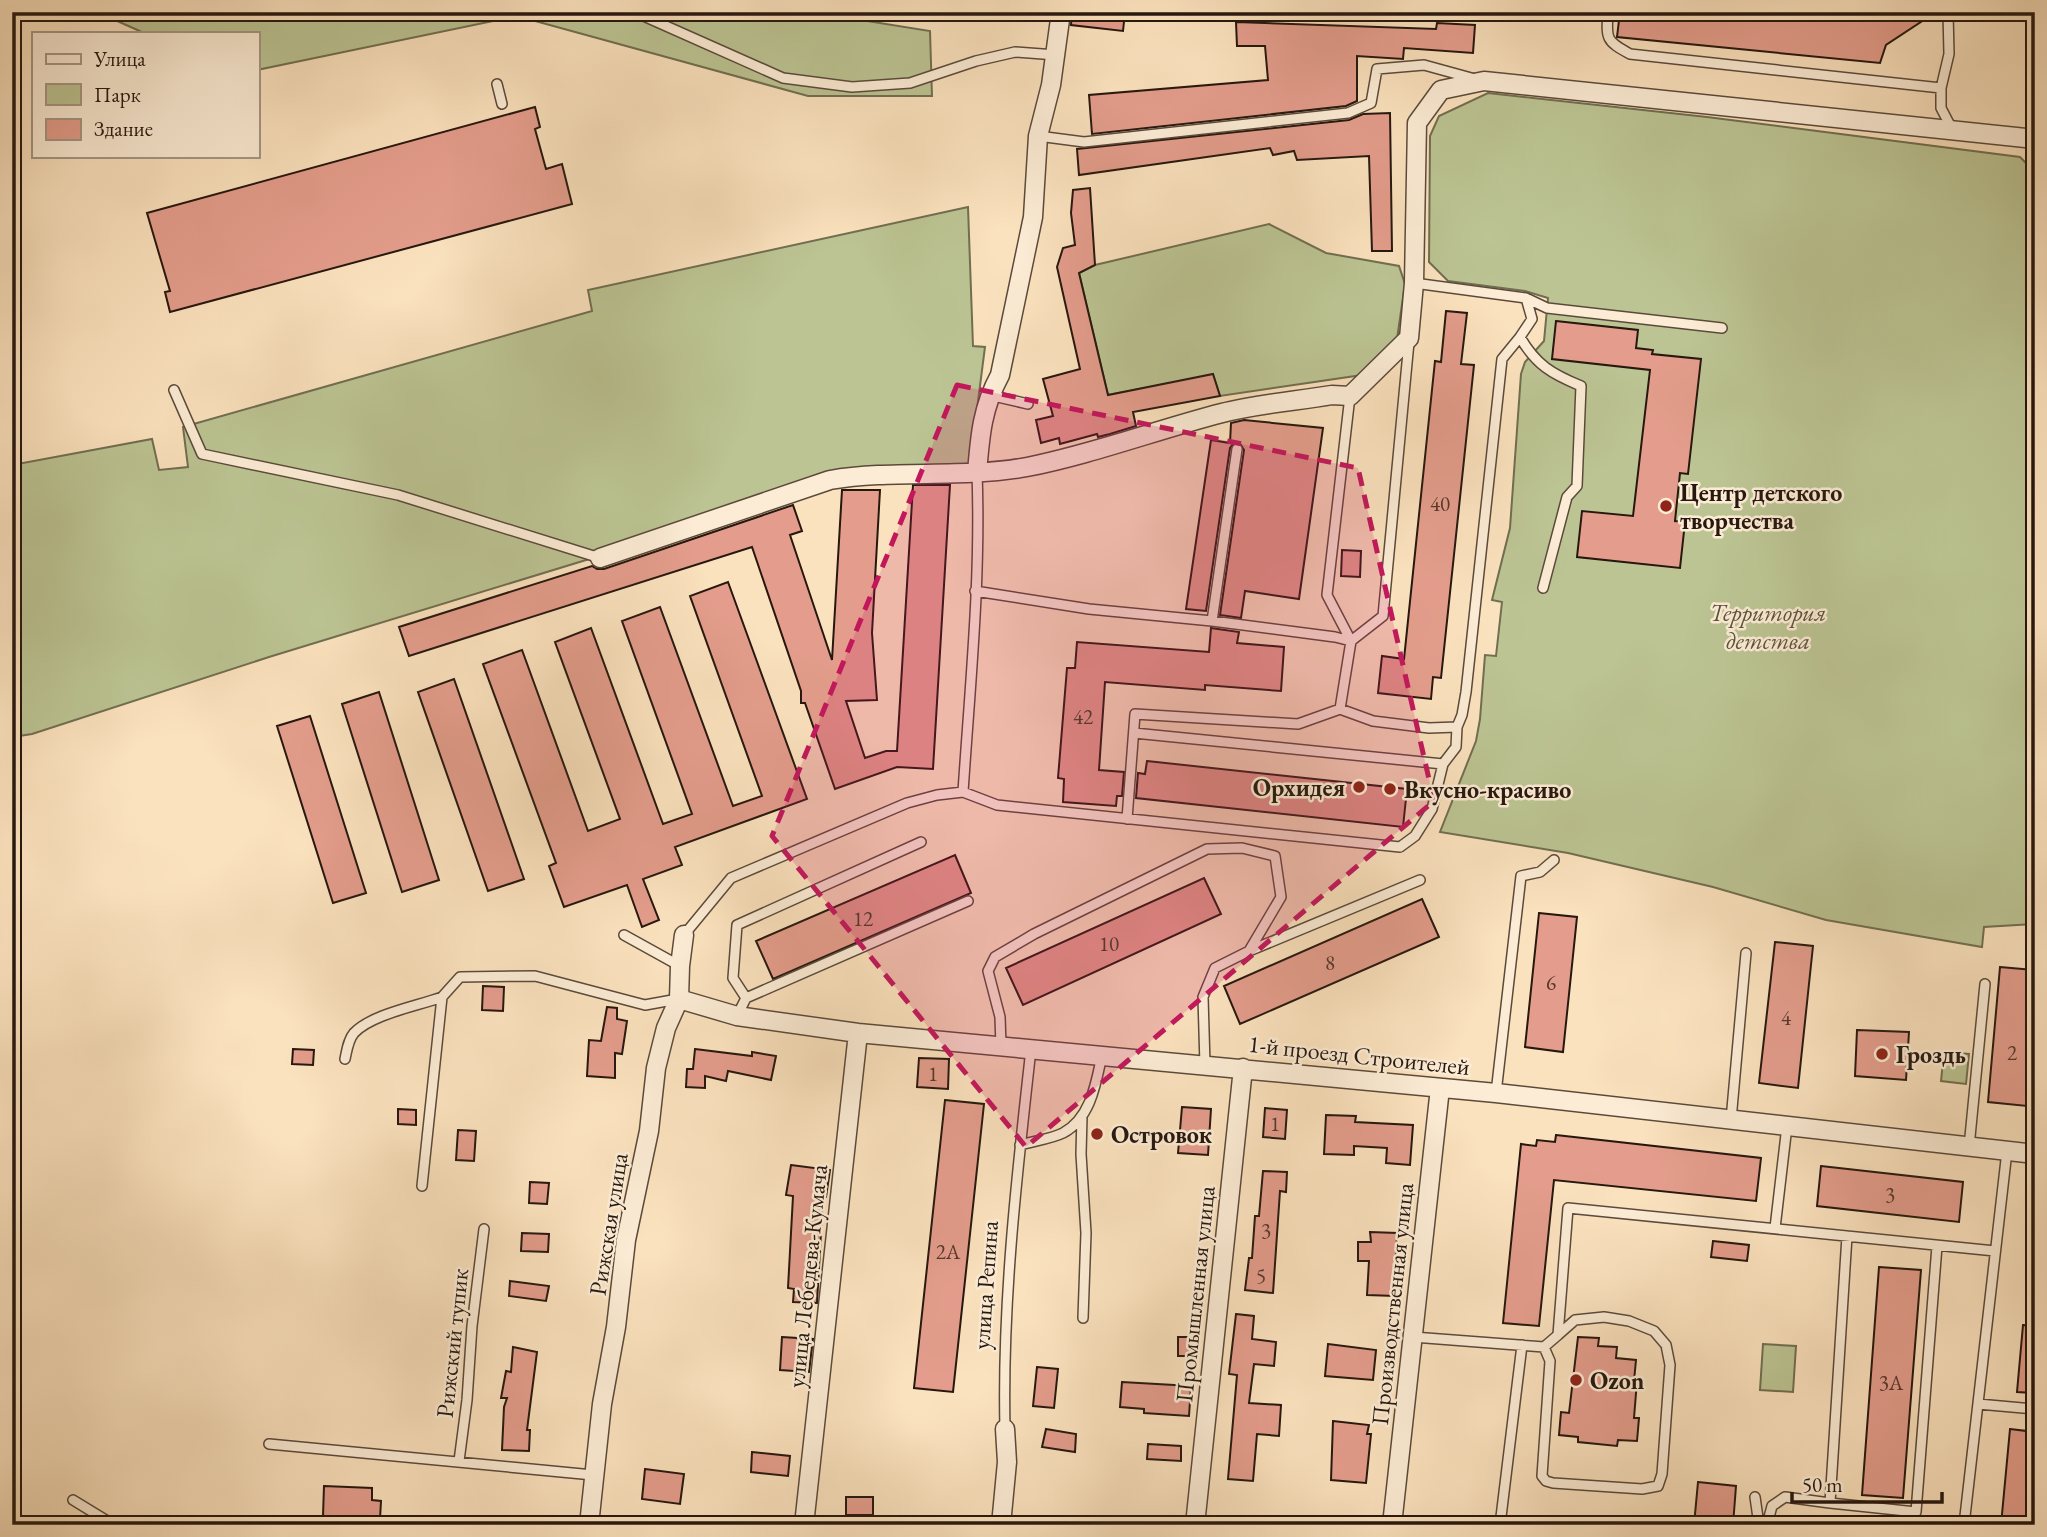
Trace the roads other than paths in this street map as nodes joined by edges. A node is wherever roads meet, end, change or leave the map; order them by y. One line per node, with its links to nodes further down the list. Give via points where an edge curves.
1 (626, 12): 5 (lane, via 783,78 852,87 910,83 1015,52)
2 (1061, 12): 5 (street)
3 (1608, 12): 8 (lane, via 1606,33 1611,44 1630,54)
4 (1948, 12): 8 (lane, via 1949,54)
5 (1056, 55): 11 (street)
6 (1484, 81): 10 (street); 11 (lane, via 1424,65 1377,69 1371,103 1348,113 1084,142); 13 (street, via 1441,90 1417,123)
7 (497, 84): 9 (lane)
8 (1941, 88): 10 (lane, via 1941,108)
9 (502, 104)
10 (1953, 131): 12 (street)
11 (1038, 136): 19 (street, via 1033,217 1000,375)
12 (2035, 139)
13 (1414, 283): 14 (lane); 17 (street)
14 (1526, 298): 15 (lane, via 1547,309); 16 (lane, via 1532,319)
15 (1722, 328)
16 (1520, 337): 25 (lane, via 1531,356 1554,375 1581,386 1577,486 1567,497); 30 (lane, via 1502,359 1466,692)
17 (1409, 338): 20 (street); 28 (lane, via 1383,616)
18 (174, 390): 24 (lane, via 202,454 398,495)
19 (989, 395): 21 (lane); 23 (street, via 980,430)
20 (1350, 396): 23 (street, via 1224,412 1092,453); 28 (lane, via 1327,595)
21 (1028, 404)
22 (1237, 450): 27 (lane)
23 (977, 473): 24 (street, via 830,480); 26 (lane)
24 (600, 558)
25 (1543, 588)
26 (975, 591): 27 (lane, via 1089,609); 33 (lane)
27 (1212, 621): 28 (lane)
28 (1351, 641): 29 (lane)
29 (1340, 709): 30 (lane, via 1373,721); 31 (lane, via 1298,724 1135,714)
30 (1457, 727): 32 (lane, via 1456,747)
31 (1134, 733): 32 (lane); 34 (lane)
32 (1443, 764): 34 (lane, via 1432,809 1415,836 1400,847)
33 (963, 792): 34 (lane, via 997,805); 39 (lane, via 907,803 731,878)
34 (1127, 819)
35 (921, 842): 46 (lane, via 737,925 733,978)
36 (1554, 860): 57 (lane, via 1540,872 1521,876)
37 (1420, 880): 41 (lane)
38 (968, 901): 46 (lane)
39 (684, 935): 43 (street, Рижская улица)
40 (624, 936): 43 (lane)
41 (1249, 951): 50 (lane, via 1280,897 1275,856 1242,848 1208,849 995,957 988,971 1000,1017); 54 (lane, via 1215,968 1203,998)
42 (1746, 953): 59 (lane)
43 (680, 966): 47 (street, Рижская улица)
44 (1985, 984): 62 (lane)
45 (442, 996): 47 (lane, via 460,977 497,975 535,976 645,1005); 53 (lane, via 364,1026 347,1046); 65 (lane)
46 (746, 998): 48 (lane)
47 (679, 999): 48 (street, 1-й проезд Строителей); 81 (street, Рижская улица, via 656,1068)
48 (737, 1016): 49 (street, 1-й проезд Строителей)
49 (858, 1033): 50 (street, 1-й проезд Строителей); 87 (street, улица Лебедева-Кумача)
50 (1001, 1046): 51 (street, 1-й проезд Строителей)
51 (1031, 1049): 52 (street, 1-й проезд Строителей); 61 (lane, улица Репина)
52 (1102, 1055): 54 (street, 1-й проезд Строителей); 58 (lane)
53 (345, 1059)
54 (1205, 1065): 55 (street, 1-й проезд Строителей)
55 (1244, 1068): 56 (street, 1-й проезд Строителей); 89 (street, Промышленная улица)
56 (1440, 1088): 57 (street, 1-й проезд Строителей); 73 (street, Производственная улица)
57 (1496, 1093): 59 (street, 1-й проезд Строителей)
58 (1082, 1116): 61 (lane, via 1063,1133); 71 (lane)
59 (1731, 1120): 60 (street, 1-й проезд Строителей)
60 (1787, 1126): 62 (street, 1-й проезд Строителей); 66 (lane)
61 (1020, 1145): 78 (lane, улица Репина, via 1003,1357)
62 (1969, 1147): 63 (street, 1-й проезд Строителей)
63 (2007, 1151): 64 (street, 1-й проезд Строителей); 70 (lane)
64 (2035, 1154)
65 (422, 1186)
66 (1775, 1228): 68 (lane); 72 (lane, via 1568,1208)
67 (484, 1229): 80 (lane, Рижский тупик)
68 (1847, 1236): 69 (lane); 84 (lane)
69 (1937, 1246): 70 (lane); 84 (lane, via 1916,1511)
70 (1996, 1251): 76 (lane)
71 (1083, 1318)
72 (1559, 1335): 75 (lane); 75 (lane, via 1575,1320 1604,1317 1654,1331 1666,1345 1670,1365 1658,1486 1642,1489 1546,1481 1542,1476 1550,1361)
73 (1413, 1337): 74 (lane); 90 (street, Производственная улица)
74 (1522, 1345): 75 (lane); 91 (lane)
75 (1544, 1347)
76 (1978, 1404): 77 (lane); 94 (lane)
77 (2035, 1409)
78 (1005, 1429): 88 (street, улица Репина)
79 (269, 1444): 80 (lane)
80 (459, 1461): 81 (lane)
81 (593, 1475): 86 (street, Рижская улица)
82 (1755, 1497): 92 (lane)
83 (73, 1500): 85 (lane)
84 (1830, 1503): 93 (lane, via 1785,1497 1772,1506)
85 (114, 1525)
86 (589, 1525)
87 (804, 1525)
88 (1001, 1525)
89 (1195, 1525)
90 (1392, 1525)
91 (1500, 1525)
92 (1759, 1525)
93 (1767, 1525)
94 (1964, 1525)

